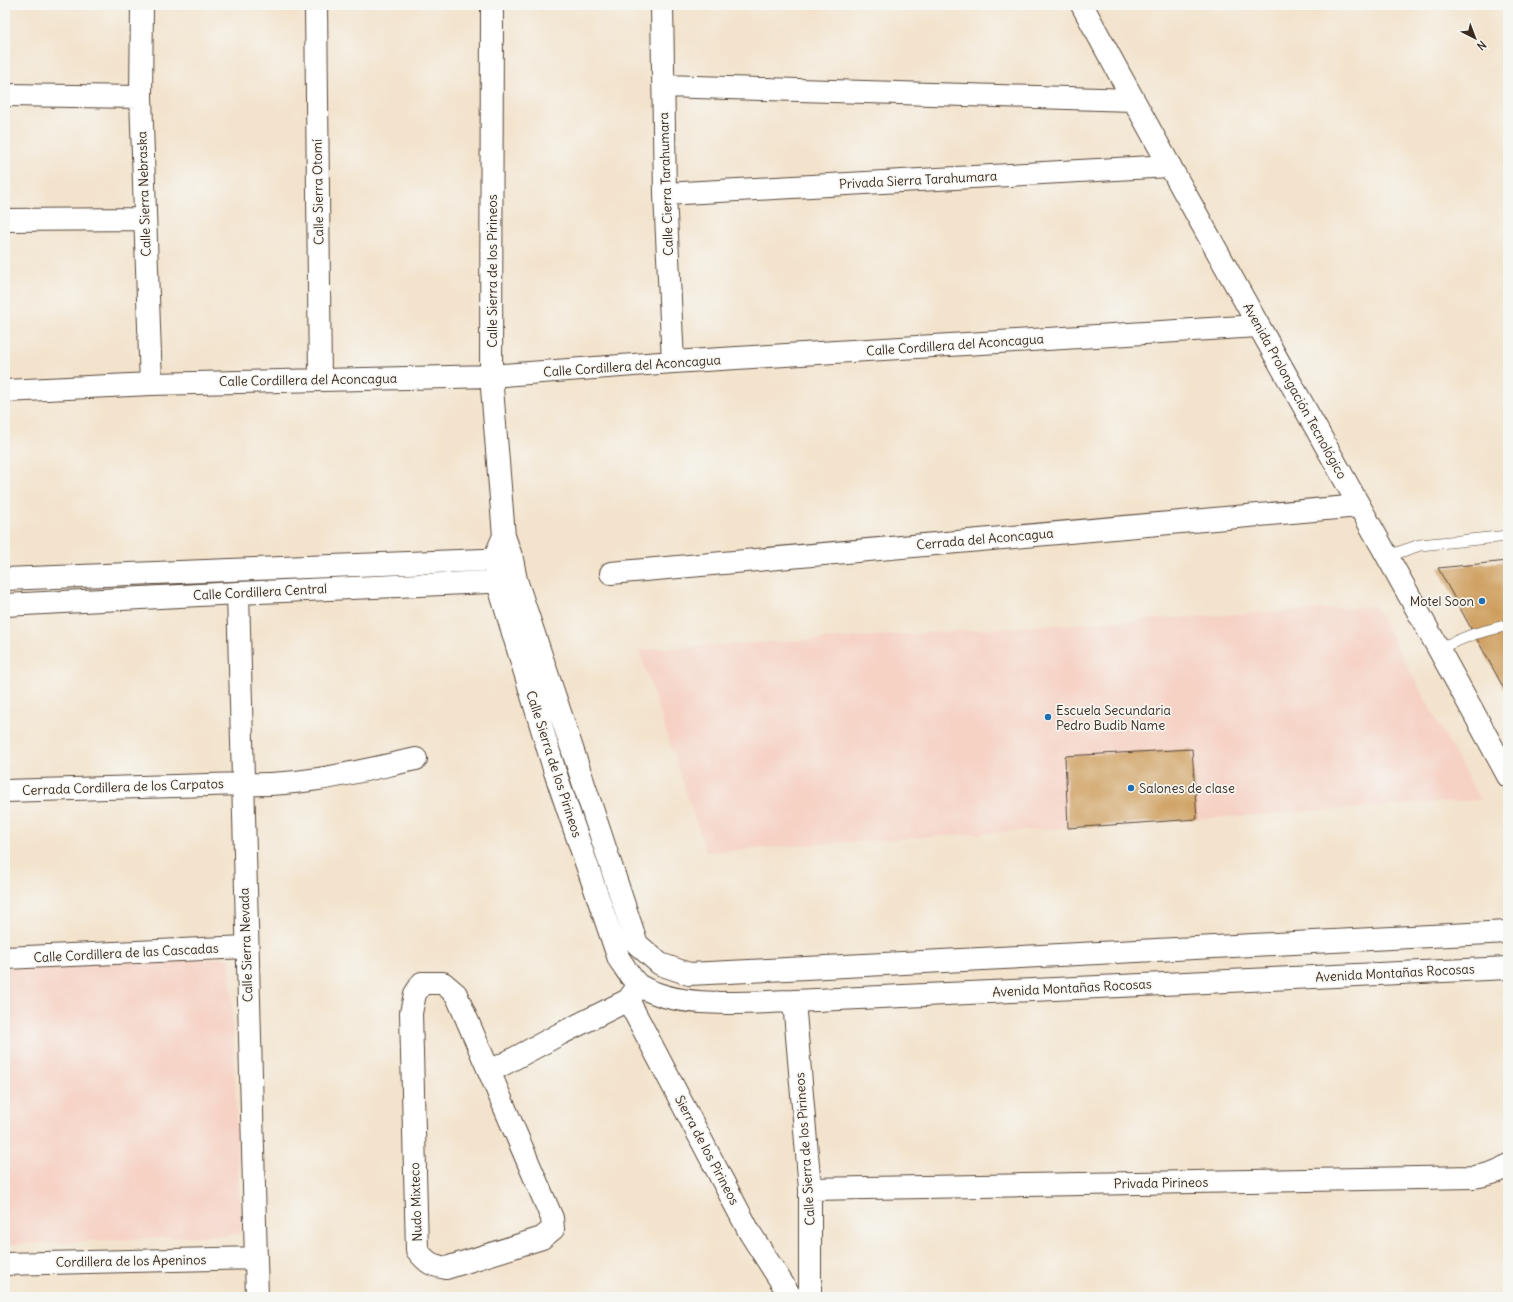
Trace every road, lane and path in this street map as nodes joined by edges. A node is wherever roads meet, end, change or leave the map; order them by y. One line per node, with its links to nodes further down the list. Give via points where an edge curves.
1 (142, 5): 8 (street, Calle Sierra Nebraska)
2 (316, 5): 17 (street, Calle Sierra Otomí)
3 (492, 5): 16 (street, Calle Sierra de los Pirineos)
4 (662, 5): 6 (street, Calle Cierra Tarahumara)
5 (1082, 5): 9 (street, Avenida Prolongación Tecnológico)
6 (664, 86): 9 (street); 11 (street, Calle Cierra Tarahumara)
7 (5, 95): 8 (street)
8 (141, 97): 12 (street, Calle Sierra Nebraska)
9 (1133, 100): 10 (street, Avenida Prolongación Tecnológico)
10 (1170, 166): 11 (street, Privada Sierra Tarahumara); 14 (street, Avenida Prolongación Tecnológico)
11 (665, 194): 15 (street, Calle Cierra Tarahumara)
12 (144, 219): 13 (street); 18 (street, Calle Sierra Nebraska)
13 (5, 220)
14 (1258, 326): 15 (street, Calle Cordillera del Aconcagua); 20 (street, Avenida Prolongación Tecnológico)
15 (674, 362): 16 (street, Calle Cordillera del Aconcagua)
16 (491, 376): 17 (street, Calle Cordillera del Aconcagua); 23 (street, Calle Sierra de los Pirineos, via 504,536)
17 (320, 379): 18 (street, Calle Cordillera del Aconcagua)
18 (151, 384): 19 (street, Calle Cordillera del Aconcagua)
19 (5, 391)
20 (1359, 506): 22 (street, Avenida Prolongación Tecnológico); 24 (street, Cerrada del Aconcagua)
21 (1508, 536): 22 (lane, via 1420,545)
22 (1388, 556): 30 (street, Avenida Prolongación Tecnológico)
23 (503, 559): 25 (street, Calle Cordillera Central); 26 (street, Calle Sierra de los Pirineos)
24 (611, 573)
25 (5, 579)
26 (507, 582): 27 (street, Calle Cordillera Central); 38 (street, Calle Sierra de los Pirineos, via 637,944); 40 (street, Calle Sierra de los Pirineos, via 555,772)
27 (238, 593): 28 (street, Calle Cordillera Central); 33 (street, Calle Sierra Nevada)
28 (5, 605)
29 (1508, 625): 30 (lane, via 1474,634)
30 (1439, 648): 32 (street, Avenida Prolongación Tecnológico)
31 (416, 759): 33 (street, Cerrada Cordillera de los Carpatos, via 320,779 258,785)
32 (1508, 776)
33 (242, 784): 34 (street, Cerrada Cordillera de los Carpatos); 36 (street, Calle Sierra Nevada)
34 (5, 791)
35 (1508, 932): 38 (street, via 689,974)
36 (246, 947): 37 (street, Calle Cordillera de las Cascadas); 45 (street, Calle Sierra Nevada)
37 (5, 958)
38 (660, 964): 40 (street)
39 (1508, 968): 41 (street, Avenida Montañas Rocosas)
40 (633, 993): 41 (street, Avenida Montañas Rocosas, via 707,1003); 42 (street); 48 (street, Sierra de los Pirineos, via 750,1233)
41 (794, 1001): 44 (street, Calle Sierra de los Pirineos)
42 (489, 1072): 42 (street, Nudo Mixteco, via 552,1218 553,1229 542,1238 446,1268 436,1266 426,1261 417,1250 411,1012 415,994 422,983 443,983 456,994)
43 (1508, 1165): 44 (street, Privada Pirineos, via 1488,1175 1474,1177)
44 (810, 1189): 49 (street, Calle Sierra de los Pirineos)
45 (256, 1258): 46 (street, Cordillera de los Apeninos); 47 (street, Calle Sierra Nevada)
46 (5, 1264)
47 (257, 1297)
48 (791, 1297)
49 (810, 1297)

